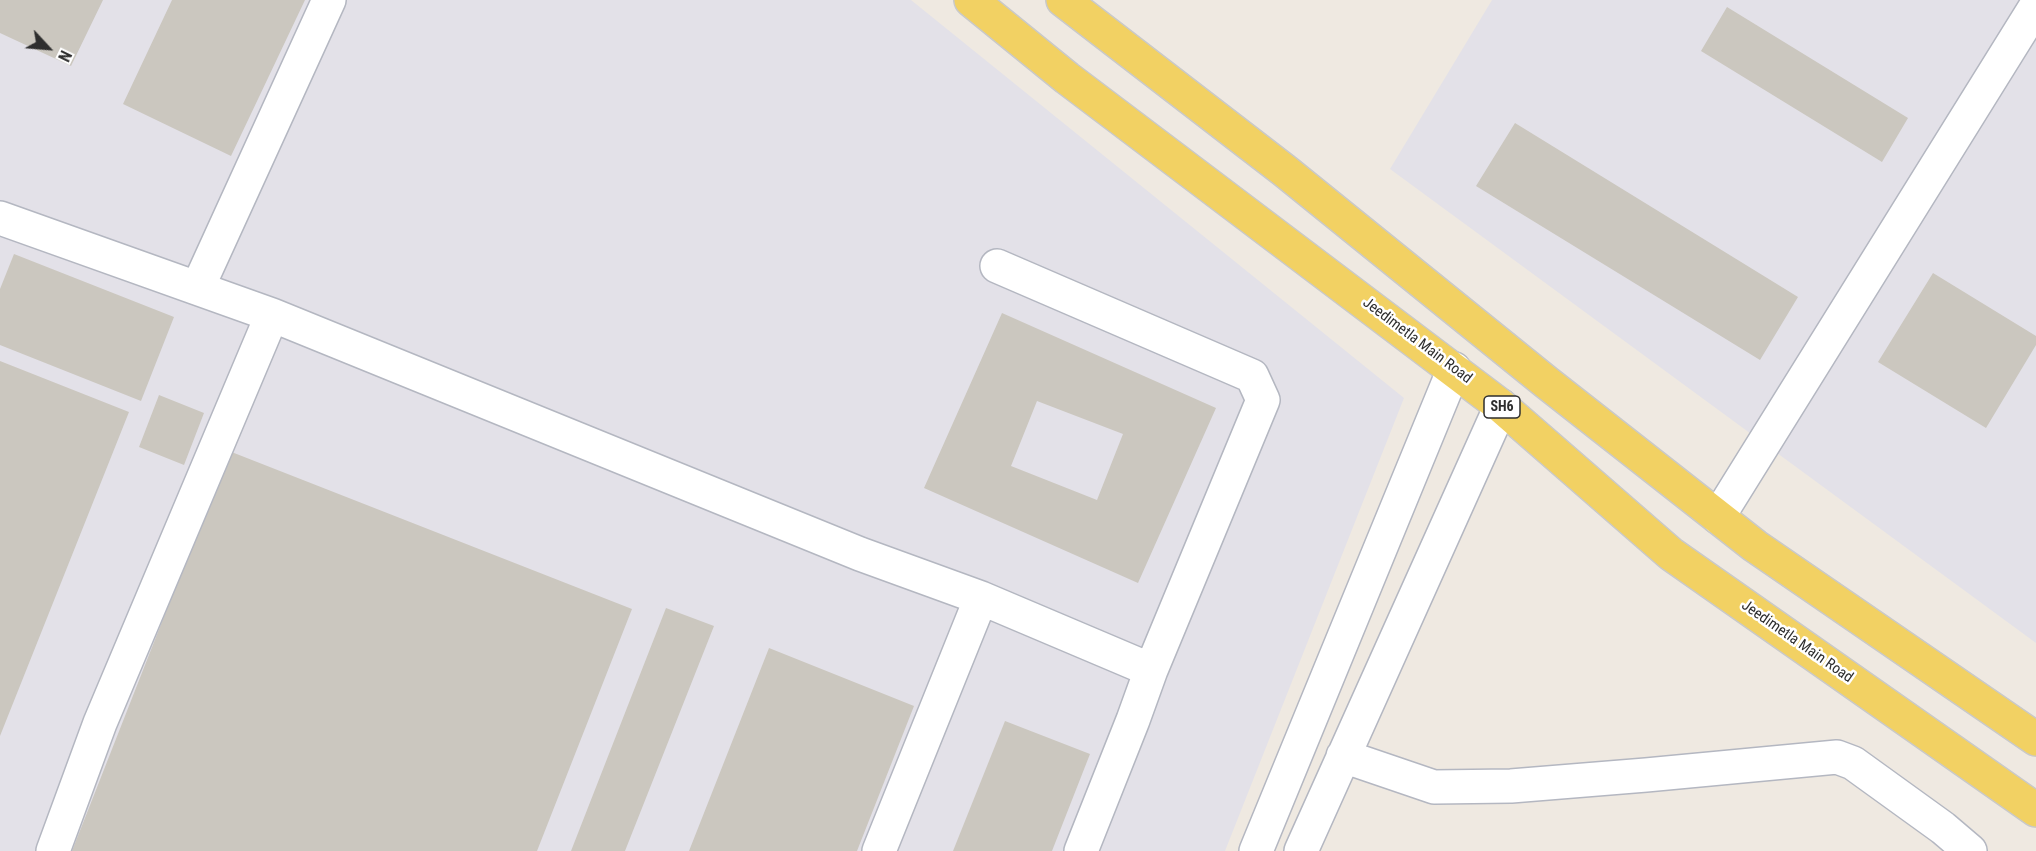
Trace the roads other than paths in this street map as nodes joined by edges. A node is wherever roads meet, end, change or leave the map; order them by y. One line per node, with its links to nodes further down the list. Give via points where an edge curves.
1 (329, 0): 7 (lane)
2 (971, 0): 9 (main road, Jeedimetla Main Road / SH6, via 1067,78)
3 (1063, 0): 11 (main road, via 1285,171)
4 (2036, 6): 11 (lane)
5 (0, 218): 7 (lane)
6 (997, 266): 13 (lane, via 1252,376 1263,400)
7 (198, 287): 8 (lane)
8 (272, 315): 12 (lane, via 860,554); 17 (lane, via 100,723)
9 (1454, 369): 10 (main road, Jeedimetla Main Road / SH6); 20 (lane)
10 (1501, 406): 15 (lane); 16 (main road, Jeedimetla Main Road / SH6, via 1671,554)
11 (1718, 517): 14 (main road)
12 (981, 598): 13 (lane); 18 (lane)
13 (1151, 670): 19 (lane)
14 (2036, 739)
15 (1343, 756): 21 (lane); 22 (lane, via 1434,787 1511,786 1838,757 1861,769)
16 (2036, 810)
17 (53, 851)
18 (879, 851)
19 (1081, 851)
20 (1256, 851)
21 (1301, 851)
22 (1970, 851)

